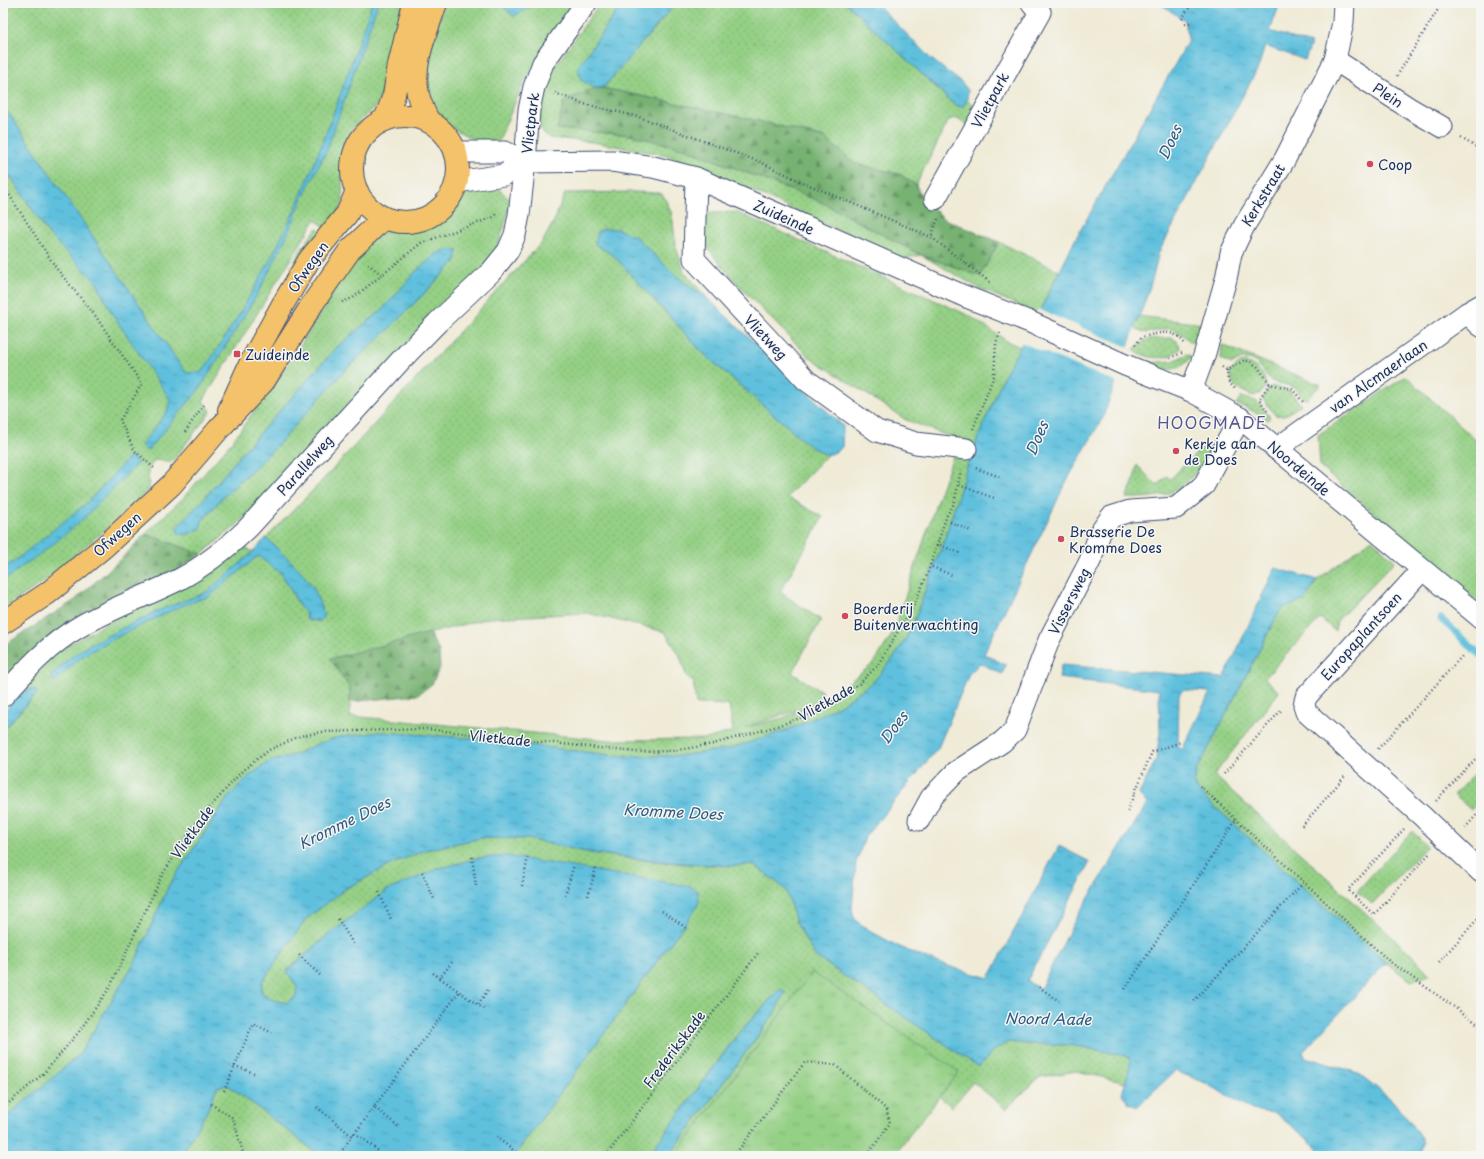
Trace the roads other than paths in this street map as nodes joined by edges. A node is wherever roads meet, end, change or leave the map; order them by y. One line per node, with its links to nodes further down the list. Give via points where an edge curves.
1 (414, 3): 7 (main road, via 394,96)
2 (436, 3): 8 (main road, via 419,55 416,76 418,94)
3 (586, 3): 11 (street, Vlietpark, via 543,63 529,110)
4 (1032, 3): 15 (street, Vlietpark, via 1040,12)
5 (1344, 3): 6 (street, Kerkstraat)
6 (1335, 60): 9 (street, Plein); 19 (street, Kerkstraat, via 1285,159 1244,226 1231,253 1226,279 1197,353)
7 (385, 120): 8 (main road, via 406,115); 14 (main road, via 370,128 356,149 352,175)
8 (428, 120): 10 (main road, via 445,133)
9 (1442, 127)
10 (456, 152): 11 (street, Zuideinde, via 505,152); 13 (main road)
11 (526, 162): 12 (street, Zuideinde, via 612,161 653,167); 13 (street, Zuideinde, via 504,175); 27 (street, Parallelweg, via 519,215 508,251 492,272 401,360 248,528 212,560 80,626 62,638 46,650)
12 (696, 178): 18 (street, Zuideinde, via 964,296); 23 (street, Vlietweg, via 694,259 806,380 877,431)
13 (457, 182): 16 (main road, via 447,202 429,216 406,222)
14 (357, 191): 16 (main road, via 368,207); 21 (main road, Ofwegen, via 347,214 309,260 283,304)
15 (934, 199)
16 (384, 218): 21 (main road, Ofwegen, via 350,250 264,382)
17 (1476, 314): 22 (street, van Alcmaerlaan, via 1318,418)
18 (1030, 322): 19 (street, Noordeinde, via 1130,356)
19 (1191, 391): 20 (street, Noordeinde)
20 (1240, 418): 22 (street, Noordeinde); 28 (street, Vissersweg, via 1204,485 1176,508 1130,511 1110,517 1049,640 1014,730 1002,742 956,772 931,798)
21 (218, 430): 26 (main road, Ofwegen, via 171,485 105,546 48,593)
22 (1276, 449): 24 (street, Noordeinde)
23 (969, 458)
24 (1422, 570): 25 (street, Noordeinde); 29 (street, Europaplantsoen, via 1306,697 1304,705 1306,712)
25 (1481, 618)
26 (3, 623)
27 (3, 696)
28 (919, 820)
29 (1481, 872)

